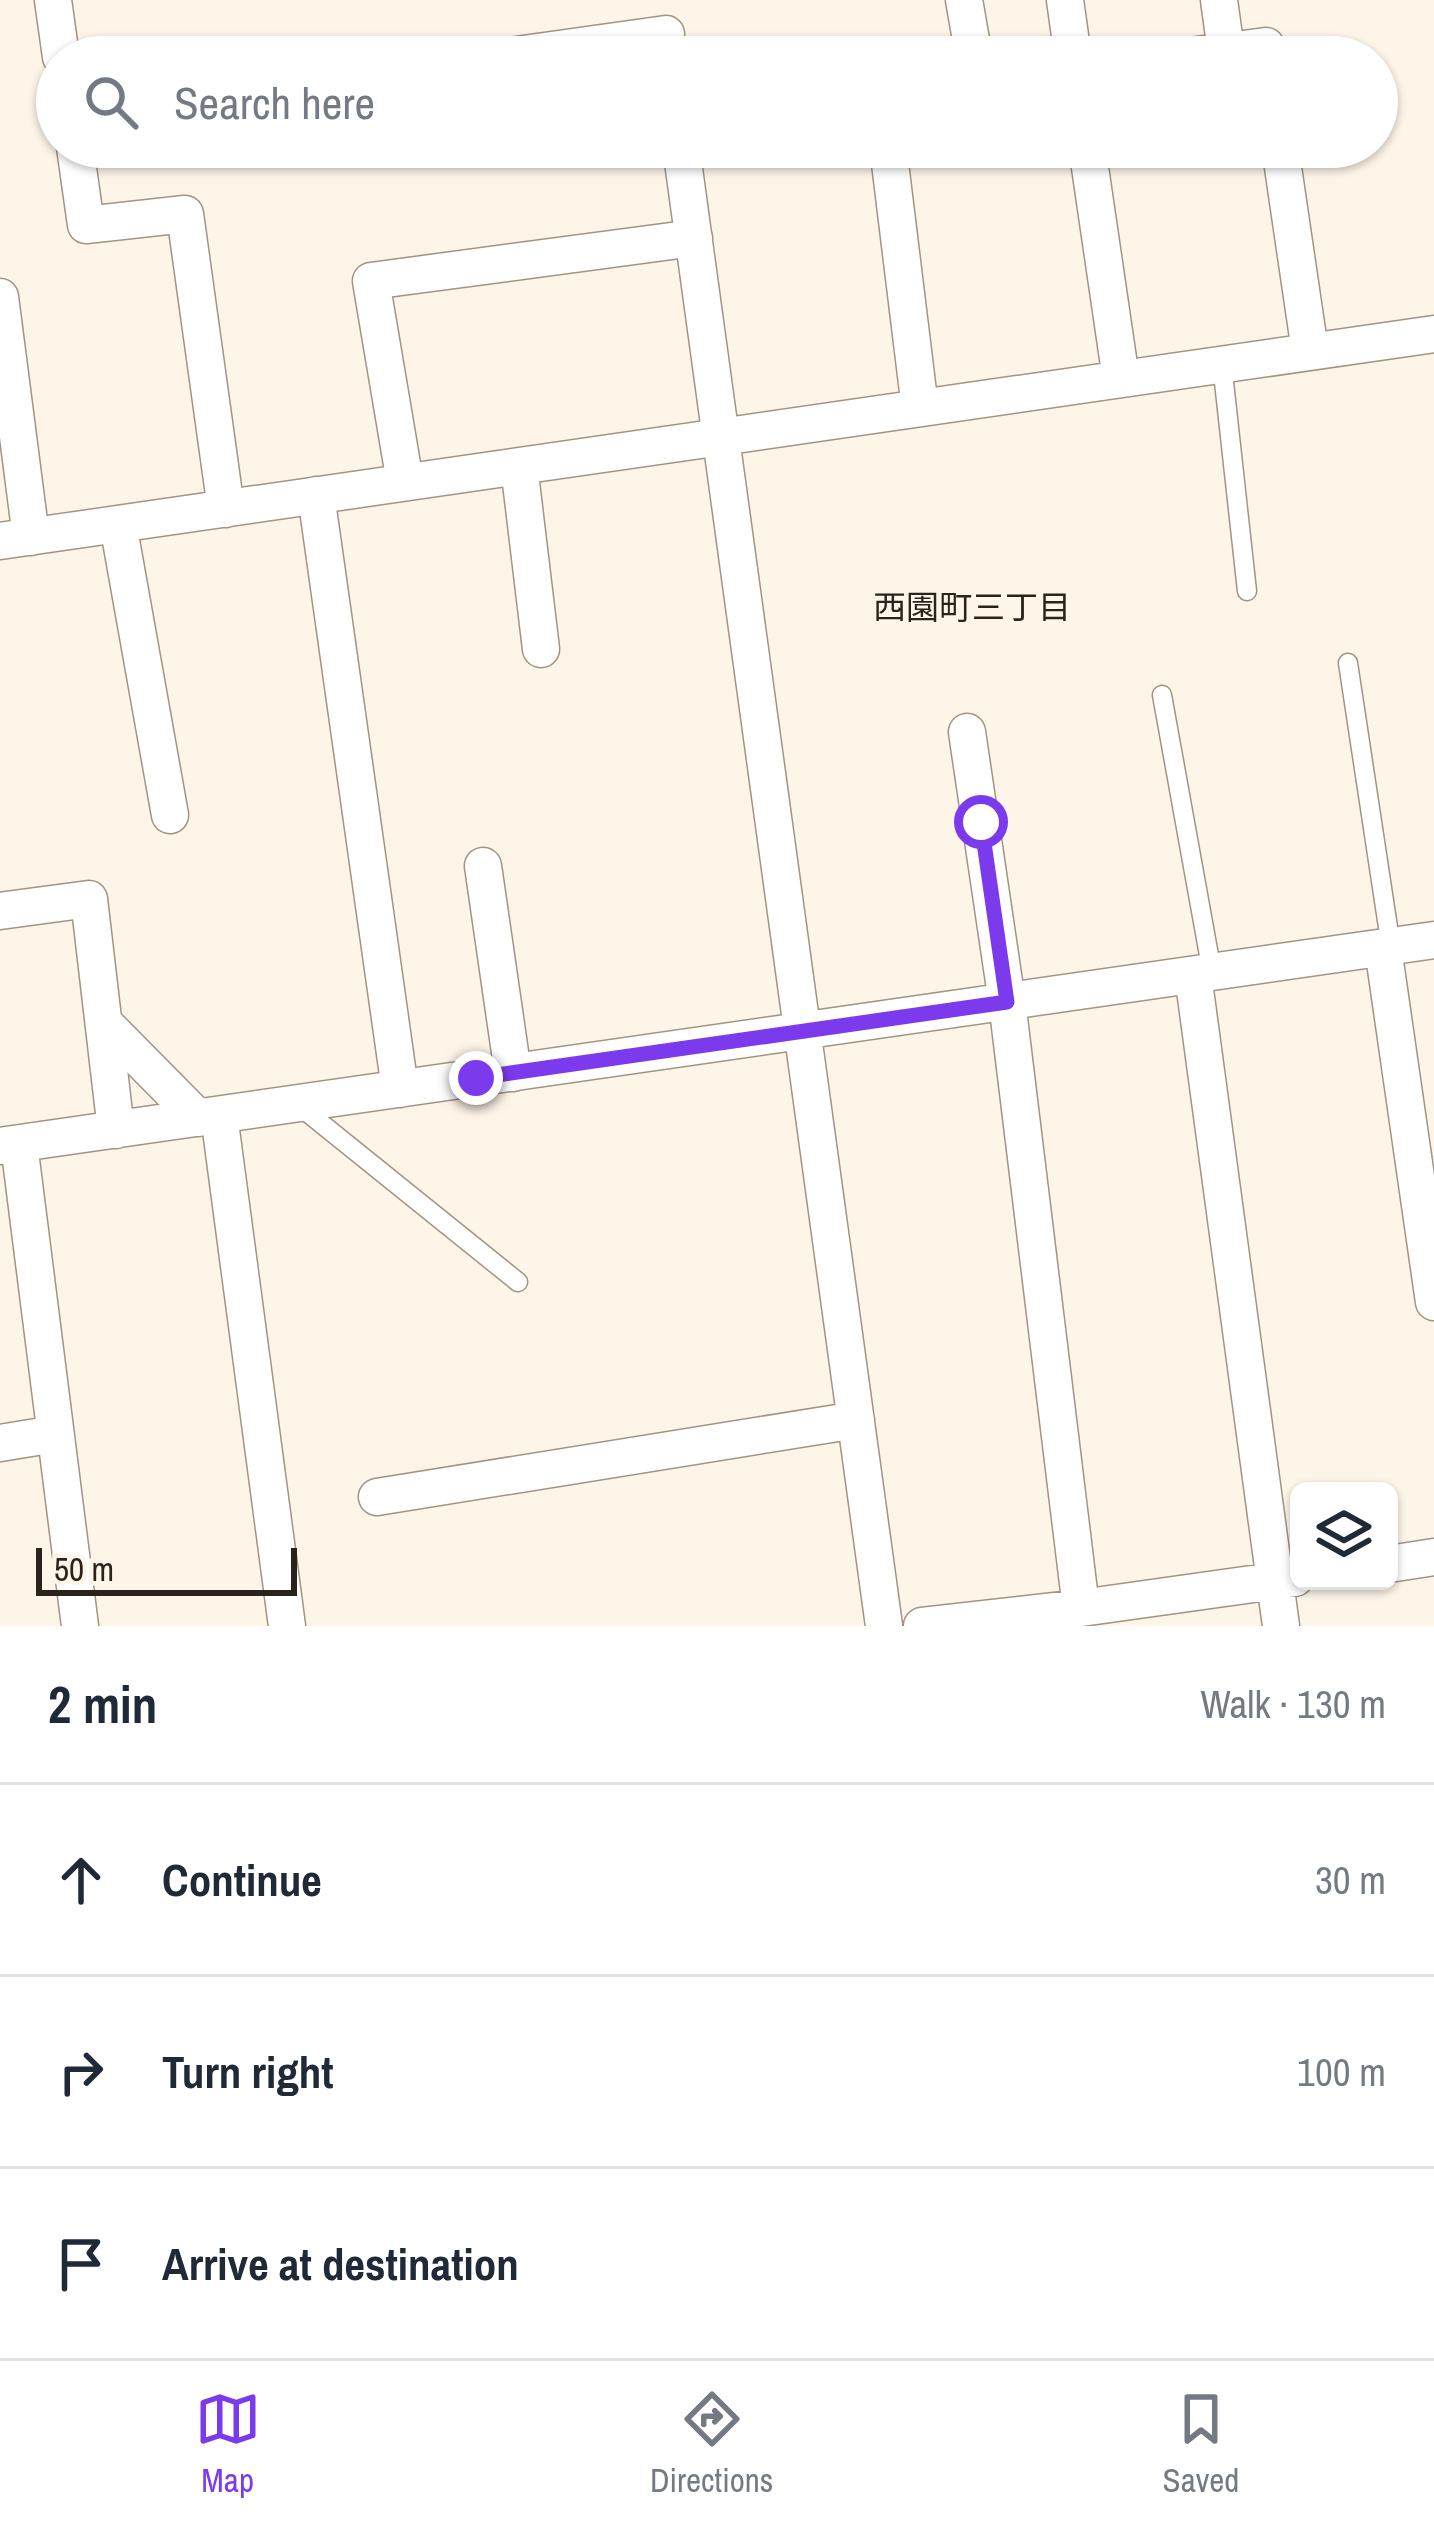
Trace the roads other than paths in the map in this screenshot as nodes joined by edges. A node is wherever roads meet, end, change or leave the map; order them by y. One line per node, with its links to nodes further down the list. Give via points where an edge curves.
1 (53, 0): 6 (street)
2 (964, 0): 8 (street)
3 (1065, 0): 9 (street)
4 (1219, 0): 10 (street)
5 (666, 30): 7 (street)
6 (58, 36)
7 (630, 36)
8 (970, 36)
9 (1070, 36)
10 (1224, 36)
11 (78, 168): 27 (street, via 86,225 185,214)
12 (684, 168): 16 (street)
13 (891, 168): 22 (street)
14 (1090, 168): 21 (street)
15 (1283, 168): 19 (street)
16 (694, 238): 23 (street); 25 (street, via 371,281)
17 (0, 297): 29 (street)
18 (1434, 334): 19 (street)
19 (1310, 352): 20 (street)
20 (1222, 364): 21 (street); 30 (lane)
21 (1121, 379): 22 (street)
22 (920, 408): 23 (street)
23 (722, 437): 24 (street); 43 (street)
24 (519, 466): 25 (street); 31 (street)
25 (405, 482): 26 (street)
26 (316, 495): 27 (street); 45 (street)
27 (226, 509): 28 (street)
28 (118, 524): 29 (street); 35 (street)
29 (15, 539)
30 (1247, 591)
31 (541, 649)
32 (1348, 663): 39 (lane)
33 (1162, 694): 40 (lane)
34 (967, 732): 41 (street)
35 (170, 815)
36 (483, 866): 44 (street)
37 (0, 910): 42 (street, via 89,898)
38 (1434, 940): 39 (street)
39 (1387, 947): 40 (street); 51 (street)
40 (1203, 974): 41 (street); 58 (street)
41 (1007, 1002): 43 (street); 59 (street)
42 (104, 1023): 47 (street); 48 (street)
43 (802, 1031): 44 (street); 52 (street)
44 (513, 1073): 45 (street)
45 (400, 1089): 46 (street)
46 (297, 1104): 47 (street); 50 (lane)
47 (208, 1117): 48 (street); 61 (street)
48 (116, 1130): 49 (street)
49 (9, 1145): 53 (street)
50 (518, 1282)
51 (1434, 1302)
52 (856, 1420): 55 (street); 62 (street)
53 (55, 1434): 54 (street); 60 (street)
54 (0, 1444)
55 (377, 1497)
56 (1434, 1557): 57 (street)
57 (1398, 1563)
58 (1287, 1580): 59 (street); 64 (street)
59 (1081, 1608): 63 (street)
60 (80, 1626)
61 (287, 1626)
62 (884, 1626)
63 (922, 1626)
64 (1281, 1626)

